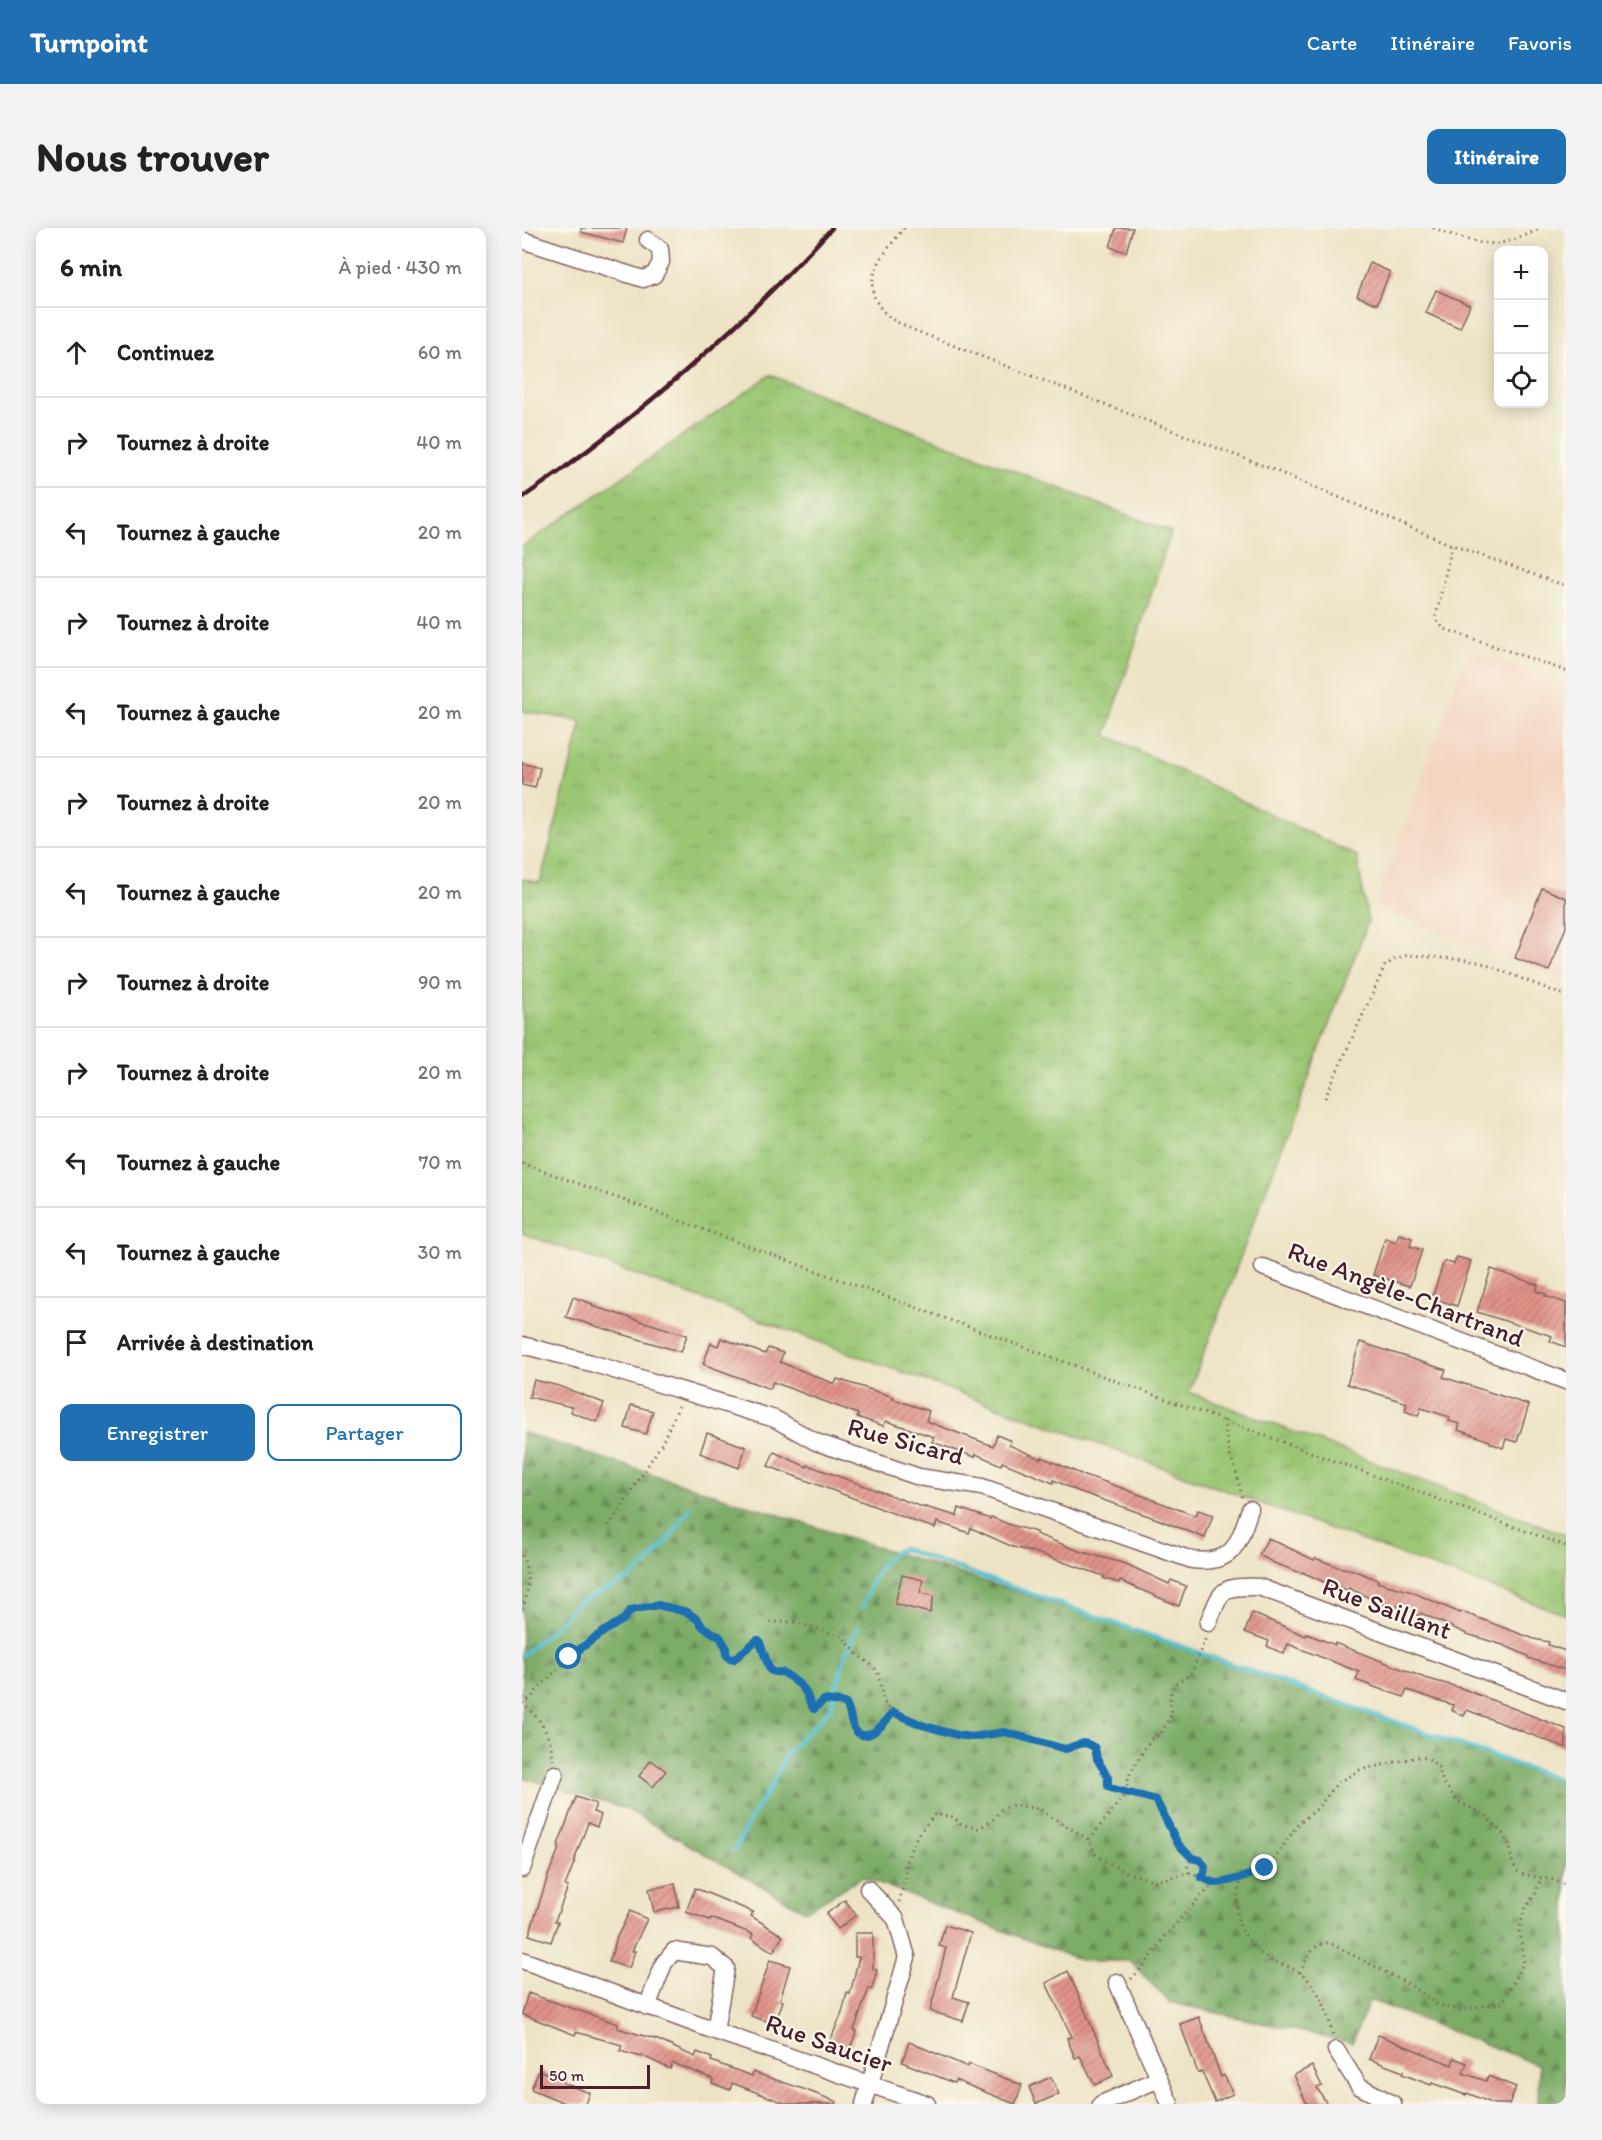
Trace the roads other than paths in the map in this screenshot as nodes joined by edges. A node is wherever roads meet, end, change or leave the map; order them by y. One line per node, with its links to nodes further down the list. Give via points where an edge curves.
1 (522, 240): 2 (street, via 643,279 654,275 661,258 660,249)
2 (648, 240)
3 (1263, 1267): 5 (street, Rue Angèle-Chartrand)
4 (522, 1345): 6 (street, Rue Sicard, via 775,1419 816,1442 920,1477 982,1487 1192,1560 1210,1562 1228,1555 1240,1538)
5 (1566, 1381)
6 (1250, 1509)
7 (1208, 1623): 8 (street, Rue Saillant, via 1220,1595 1232,1587 1259,1587)
8 (1566, 1701)
9 (555, 1774): 10 (street)
10 (522, 1869)
11 (868, 1889): 18 (street, via 896,1919 907,1958)
12 (522, 1960): 14 (street, Rue Saucier)
13 (1118, 1984): 17 (street)
14 (647, 2007): 15 (street, Rue Saucier); 15 (street, via 664,1963 674,1951 712,1957 726,1968)
15 (715, 2031): 18 (street, Rue Saucier)
16 (1336, 2050): 23 (street, via 1359,2086)
17 (1159, 2079): 21 (street); 22 (street)
18 (870, 2084): 19 (street); 20 (street, Rue Saucier)
19 (864, 2104)
20 (927, 2104)
21 (1101, 2104)
22 (1170, 2104)
23 (1393, 2104)

